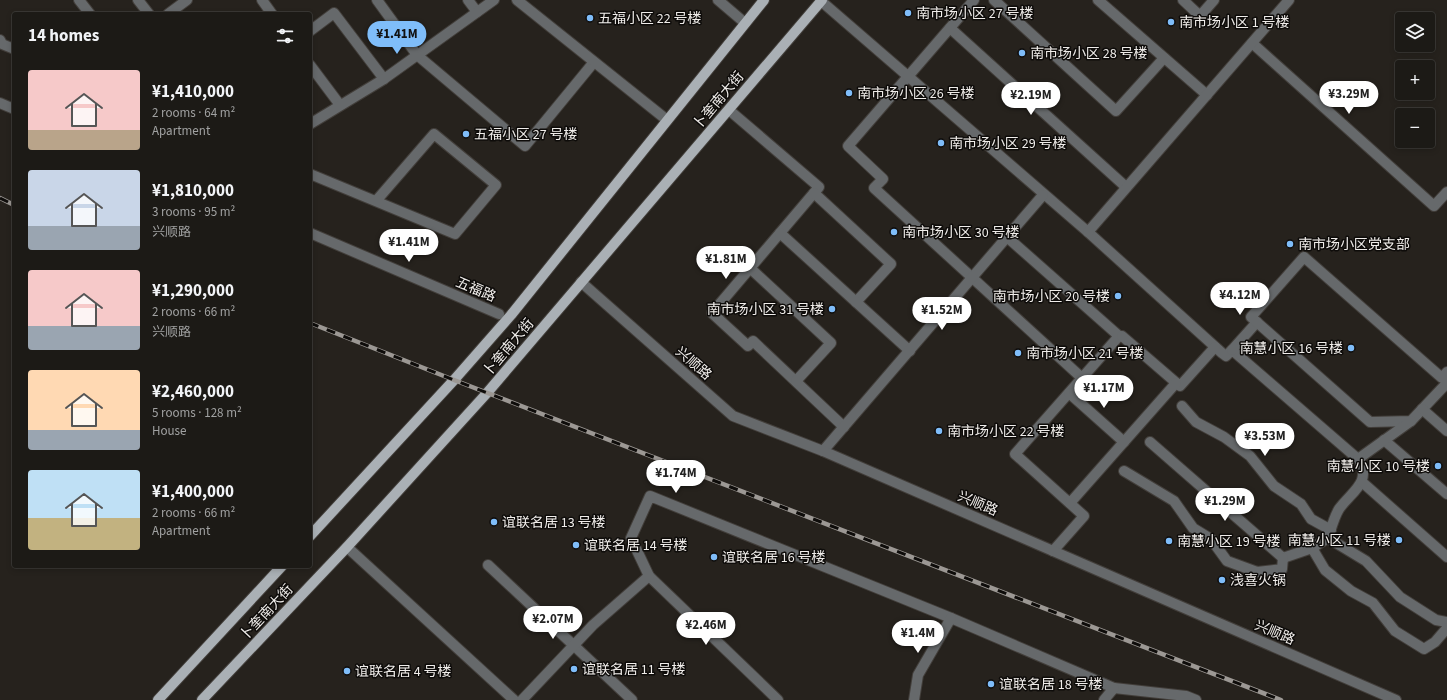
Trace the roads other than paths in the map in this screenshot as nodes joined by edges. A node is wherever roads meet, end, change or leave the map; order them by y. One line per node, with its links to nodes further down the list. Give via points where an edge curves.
1 (79, 0): 18 (street)
2 (138, 0): 19 (street)
3 (187, 0): 20 (street)
4 (262, 0): 21 (street)
5 (377, 0): 29 (street)
6 (468, 0): 22 (street)
7 (494, 0): 22 (street)
8 (517, 0): 31 (street)
9 (718, 0): 23 (street)
10 (764, 0): 23 (main road, 卜奎南大街)
11 (974, 0): 24 (street)
12 (994, 0): 30 (street, via 1116,111)
13 (1098, 0): 30 (street)
14 (1183, 0): 15 (street, via 1200,16)
15 (1214, 0)
16 (1289, 0): 27 (street)
17 (821, 1): 33 (street); 39 (main road, 卜奎南大街)
18 (88, 12)
19 (147, 12)
20 (171, 12)
21 (268, 12)
22 (477, 12): 29 (street)
23 (745, 23): 40 (main road, 卜奎南大街)
24 (950, 28): 33 (street); 43 (street)
25 (312, 30): 34 (street, via 334,13)
26 (0, 40): 28 (street, via 2,44)
27 (1252, 43): 35 (street); 44 (street, via 1434,206)
28 (12, 48)
29 (417, 55): 31 (street, via 525,146); 34 (street)
30 (1164, 58): 35 (street)
31 (594, 62): 40 (street)
32 (312, 68): 37 (street)
33 (907, 76): 46 (street); 53 (street, via 848,146 883,178 874,188)
34 (384, 79): 37 (street)
35 (1207, 94): 43 (street)
36 (0, 103): 38 (street)
37 (340, 105): 41 (street)
38 (12, 108)
39 (728, 110): 45 (street, via 819,187); 54 (main road, 卜奎南大街)
40 (667, 120): 81 (main road, 卜奎南大街, via 511,315)
41 (312, 123)
42 (312, 175): 47 (street)
43 (1126, 187): 48 (street)
44 (1447, 192)
45 (814, 193): 49 (street); 55 (street, via 890,264)
46 (1043, 195): 48 (street); 51 (street)
47 (376, 201): 47 (street, via 455,234 496,185 434,134)
48 (1088, 232): 59 (street)
49 (780, 233): 52 (street); 55 (street)
50 (312, 234): 56 (street, 五福路)
51 (1007, 237): 53 (street); 62 (street, via 1119,336)
52 (750, 268): 64 (street, via 831,343); 64 (street, via 712,313 748,346 753,341)
53 (972, 278): 61 (street); 62 (street)
54 (581, 282): 75 (street, 兴顺路, via 733,416); 83 (main road, 卜奎南大街, via 487,393)
55 (856, 302): 61 (street)
56 (499, 314)
57 (1257, 322): 60 (street); 63 (street, via 1251,317 1304,257); 69 (street, via 1370,422)
58 (1122, 336): 65 (street)
59 (1215, 347): 60 (street, via 1226,356); 65 (street, via 1180,386)
60 (1232, 350): 76 (street)
61 (910, 351): 70 (street)
62 (1082, 378): 66 (street)
63 (1446, 379): 68 (street)
64 (796, 381): 70 (street)
65 (1176, 383): 73 (street)
66 (1069, 392): 73 (street); 80 (street, via 1015,454)
67 (1182, 406): 82 (street, via 1196,422 1224,437 1250,456 1274,486 1301,504 1311,519)
68 (1422, 409): 69 (street); 71 (street)
69 (1411, 421): 72 (street)
70 (844, 427): 75 (street)
71 (1447, 431)
72 (1384, 440): 76 (street); 79 (street)
73 (1124, 442): 80 (street)
74 (1150, 442): 87 (street)
75 (823, 452): 85 (street, 兴顺路)
76 (1358, 460): 78 (street, via 1362,466)
77 (1124, 471): 87 (street, via 1174,501 1193,528 1210,539 1227,561 1257,572 1282,569)
78 (1362, 482): 82 (street, via 1338,510); 86 (street)
79 (1447, 494)
80 (1070, 503): 85 (street, via 1084,516)
81 (312, 534)
82 (1330, 534): 84 (street); 92 (street, via 1366,561 1400,597 1436,620)
83 (347, 547): 97 (main road, 卜奎南大街); 98 (street)
84 (1312, 548): 87 (street); 93 (street, via 1325,570 1351,591 1372,603 1395,631 1424,649 1435,642)
85 (1053, 551): 105 (street, 兴顺路)
86 (1447, 557)
87 (1283, 558)
88 (488, 565): 94 (street)
89 (280, 568): 96 (main road, 卜奎南大街)
90 (649, 576): 91 (street, via 630,538 650,496); 94 (street); 101 (street)
91 (951, 618): 95 (street); 102 (street, via 918,675)
92 (1447, 622)
93 (1447, 628)
94 (574, 645): 99 (street); 100 (street)
95 (1114, 688): 103 (street); 104 (street, via 1186,696)
96 (158, 700)
97 (202, 700)
98 (514, 700)
99 (522, 700)
100 (632, 700)
101 (778, 700)
102 (914, 700)
103 (1104, 700)
104 (1196, 700)
105 (1396, 700)

